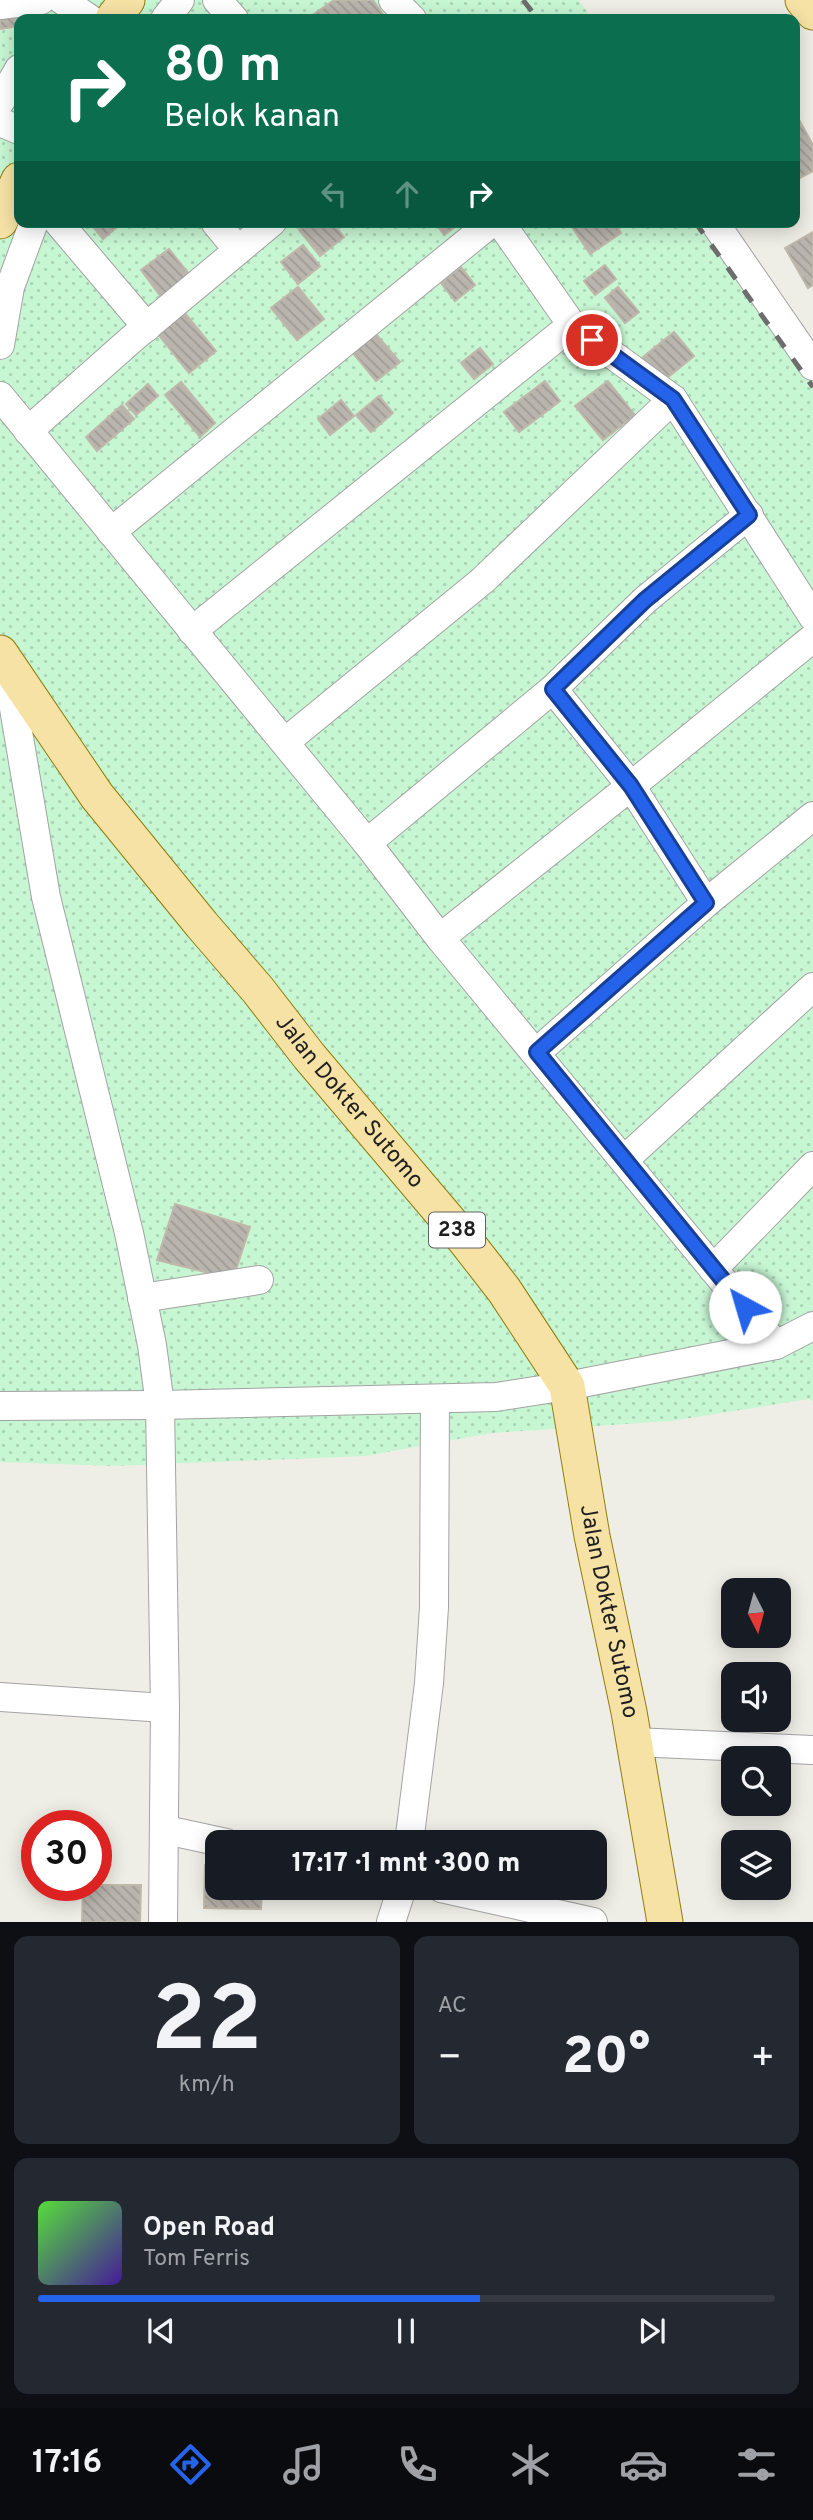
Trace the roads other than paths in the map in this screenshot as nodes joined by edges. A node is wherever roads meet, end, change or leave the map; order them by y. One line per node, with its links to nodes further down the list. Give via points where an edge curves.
1 (41, 0): 7 (street)
2 (60, 0): 9 (street)
3 (180, 0): 10 (street)
4 (218, 0): 11 (street)
5 (393, 0): 12 (street)
6 (803, 0): 8 (main road)
7 (0, 5)
8 (813, 12)
9 (82, 14)
10 (169, 14)
11 (230, 14)
12 (407, 14)
13 (14, 78): 14 (street)
14 (0, 102)
15 (14, 191): 16 (main road)
16 (0, 220)
17 (32, 228): 27 (street, via 10,287)
18 (63, 228): 26 (street)
19 (220, 228): 24 (street)
20 (265, 228): 24 (street)
21 (485, 228): 33 (street)
22 (504, 228): 25 (street)
23 (718, 228): 28 (street)
24 (238, 250): 26 (street)
25 (572, 324): 30 (street); 35 (street)
26 (147, 327): 31 (street)
27 (0, 345)
28 (813, 366)
29 (0, 396): 31 (street)
30 (673, 399): 32 (street); 39 (street, via 482,581)
31 (28, 430): 33 (street)
32 (749, 515): 34 (street); 38 (street, via 645,600)
33 (111, 532): 35 (street)
34 (813, 617)
35 (192, 631): 39 (street)
36 (813, 638): 40 (street)
37 (3, 659): 51 (street, via 46,897); 54 (main road, Jalan Dokter Sutomo / 238, via 97,796 465,1240)
38 (553, 689): 40 (street); 42 (street)
39 (285, 743): 42 (street)
40 (631, 786): 43 (street); 44 (street)
41 (813, 816): 43 (street)
42 (367, 843): 44 (street)
43 (706, 903): 46 (street)
44 (440, 938): 46 (street)
45 (813, 987): 47 (street)
46 (537, 1052): 47 (street)
47 (624, 1160): 49 (street)
48 (813, 1166): 49 (street)
49 (713, 1269): 53 (street)
50 (259, 1280): 51 (street)
51 (142, 1298): 56 (street)
52 (813, 1326): 53 (street)
53 (776, 1345): 54 (street)
54 (568, 1386): 55 (street); 60 (main road, Jalan Dokter Sutomo / 238, via 592,1536)
55 (435, 1399): 56 (street); 63 (street, via 434,1606)
56 (160, 1405): 57 (street); 59 (street)
57 (0, 1406)
58 (0, 1697): 59 (street)
59 (165, 1708): 62 (street)
60 (634, 1742): 61 (street); 70 (main road, Jalan Dokter Sutomo / 238)
61 (813, 1750)
62 (166, 1830): 64 (street); 67 (street)
63 (412, 1830)
64 (205, 1838)
65 (398, 1900): 68 (street)
66 (495, 1900): 69 (street)
67 (163, 1922)
68 (391, 1922)
69 (593, 1922)
70 (665, 1922)

